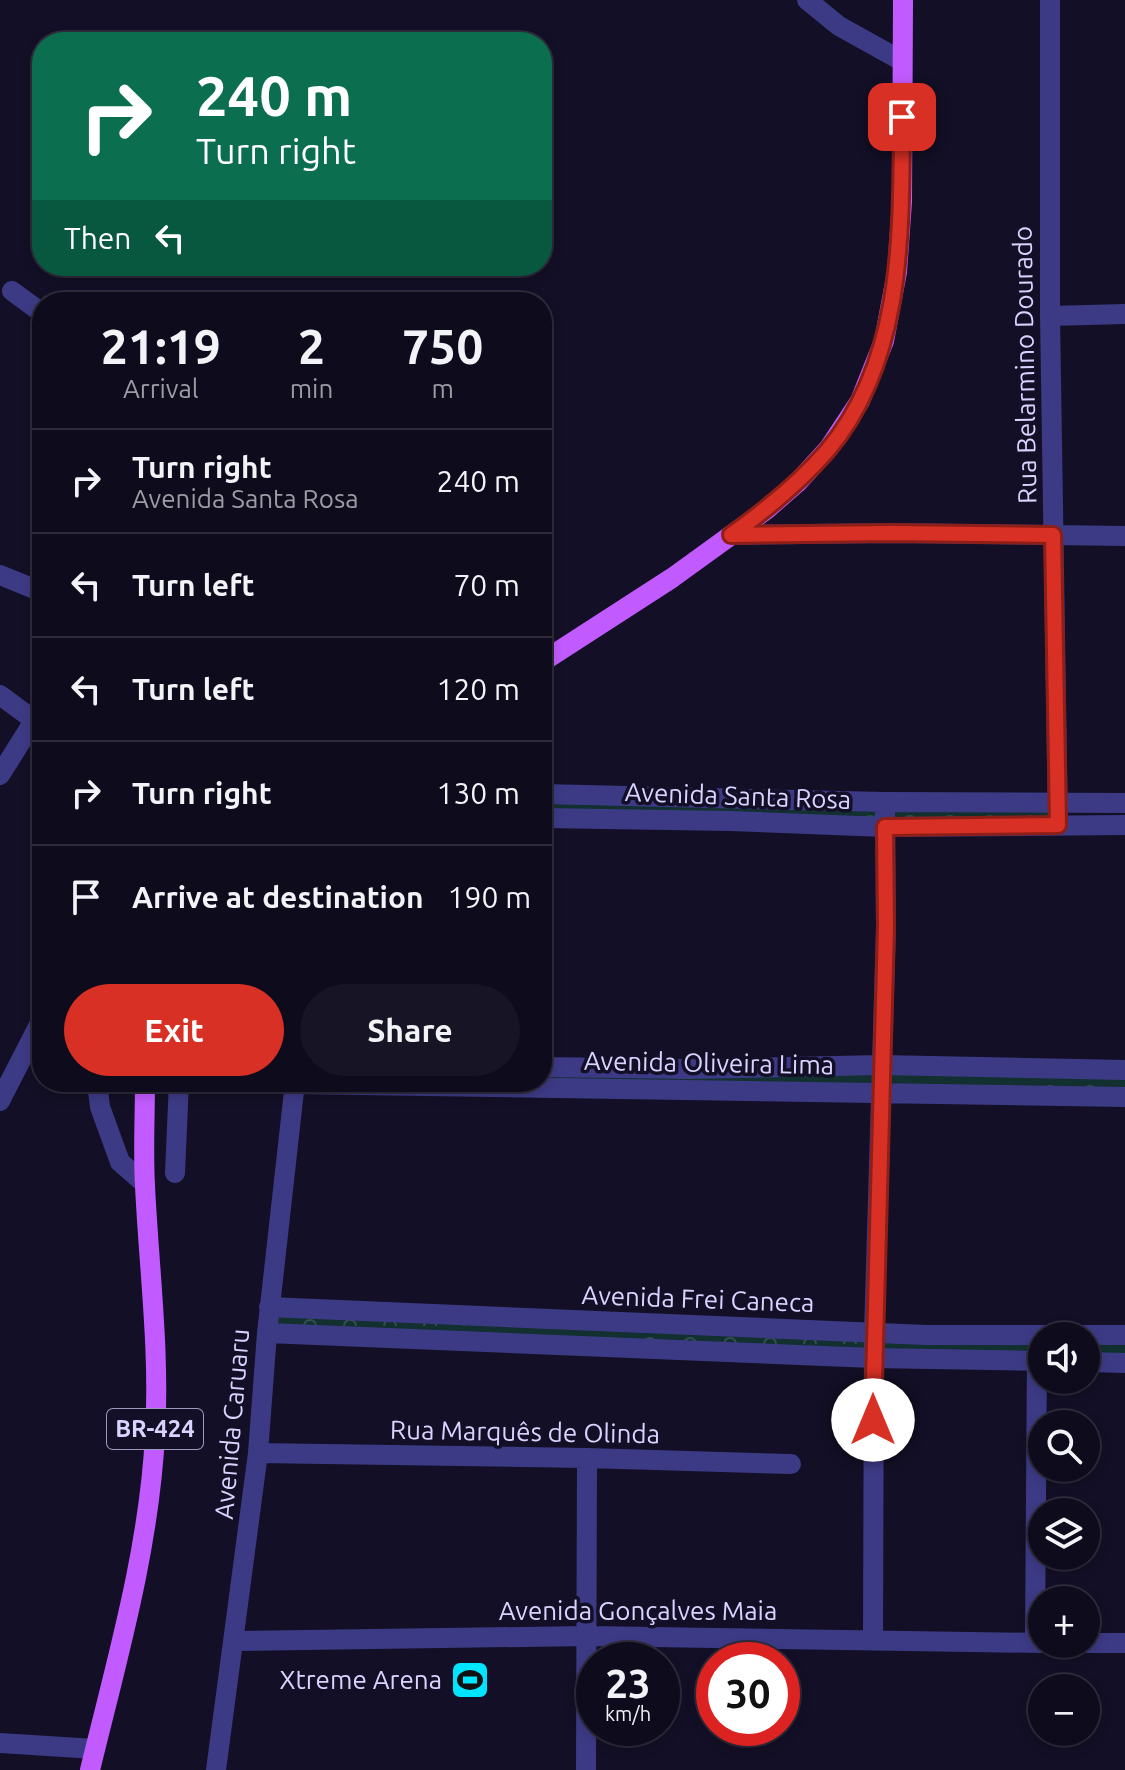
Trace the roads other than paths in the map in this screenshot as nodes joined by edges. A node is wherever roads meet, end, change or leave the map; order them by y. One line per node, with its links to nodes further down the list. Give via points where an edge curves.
1 (807, 0): 4 (street, via 839,26)
2 (903, 0): 4 (main road)
3 (1050, 0): 8 (street, Rua Belarmino Dourado)
4 (902, 61): 9 (main road, via 902,202 897,272 884,341 860,401 829,448 798,482)
5 (12, 291): 6 (street)
6 (32, 306)
7 (1125, 314): 8 (street)
8 (1050, 316): 10 (street, Rua Belarmino Dourado)
9 (731, 535): 10 (street); 14 (main road)
10 (1053, 535): 11 (street); 21 (street, Rua Belarmino Dourado)
11 (1125, 536)
12 (0, 575): 13 (street)
13 (32, 588)
14 (552, 656)
15 (0, 695): 16 (street)
16 (32, 715)
17 (32, 729): 18 (street)
18 (0, 775)
19 (552, 794): 20 (street, Avenida Santa Rosa)
20 (885, 802): 21 (street, Avenida Santa Rosa); 26 (street)
21 (1058, 803): 22 (street, Avenida Santa Rosa); 24 (street, Rua Belarmino Dourado)
22 (1125, 803)
23 (552, 818): 26 (street, Avenida Santa Rosa)
24 (1058, 825): 25 (street, Avenida Santa Rosa); 26 (street, Avenida Santa Rosa)
25 (1125, 825)
26 (885, 827): 28 (street)
27 (32, 1039): 38 (street)
28 (881, 1065): 29 (street, Avenida Oliveira Lima); 30 (street, Avenida Oliveira Lima); 36 (street)
29 (552, 1067)
30 (1125, 1070)
31 (552, 1086): 36 (street, Avenida Oliveira Lima)
32 (99, 1092): 40 (street, via 120,1162)
33 (145, 1092): 40 (main road, BR-424)
34 (179, 1092): 39 (street)
35 (294, 1092): 41 (street, Avenida Caruaru)
36 (880, 1092): 37 (street, Avenida Oliveira Lima); 44 (street)
37 (1125, 1097)
38 (0, 1101)
39 (175, 1173)
40 (145, 1184): 65 (main road, BR-424, via 156,1347 155,1435 144,1539)
41 (269, 1307): 42 (street, Avenida Frei Caneca); 43 (street, Avenida Caruaru)
42 (449, 1314): 44 (street, Avenida Frei Caneca); 48 (street)
43 (267, 1333): 48 (street, Avenida Frei Caneca); 54 (street, Avenida Caruaru)
44 (874, 1333): 45 (street, Avenida Frei Caneca); 49 (street)
45 (1028, 1335)
46 (1100, 1335): 47 (street, Avenida Frei Caneca)
47 (1125, 1335)
48 (448, 1339): 49 (street, Avenida Frei Caneca)
49 (873, 1358): 50 (street, Avenida Frei Caneca); 59 (street)
50 (1028, 1361)
51 (1100, 1362): 52 (street)
52 (1125, 1363)
53 (1039, 1394): 57 (street)
54 (258, 1453): 55 (street, Rua Marquês de Olinda); 60 (street, Avenida Caruaru)
55 (587, 1458): 56 (street, Rua Marquês de Olinda); 58 (street)
56 (791, 1464)
57 (1038, 1586)
58 (588, 1636): 59 (street, Avenida Gonçalves Maia); 60 (street, Avenida Gonçalves Maia); 68 (street)
59 (873, 1638): 61 (street, Avenida Gonçalves Maia)
60 (234, 1641): 67 (street, Avenida Caruaru)
61 (1028, 1643)
62 (1100, 1643): 63 (street)
63 (1125, 1643)
64 (0, 1743): 65 (street)
65 (95, 1749): 66 (main road, BR-424)
66 (90, 1770)
67 (216, 1770)
68 (586, 1770)

